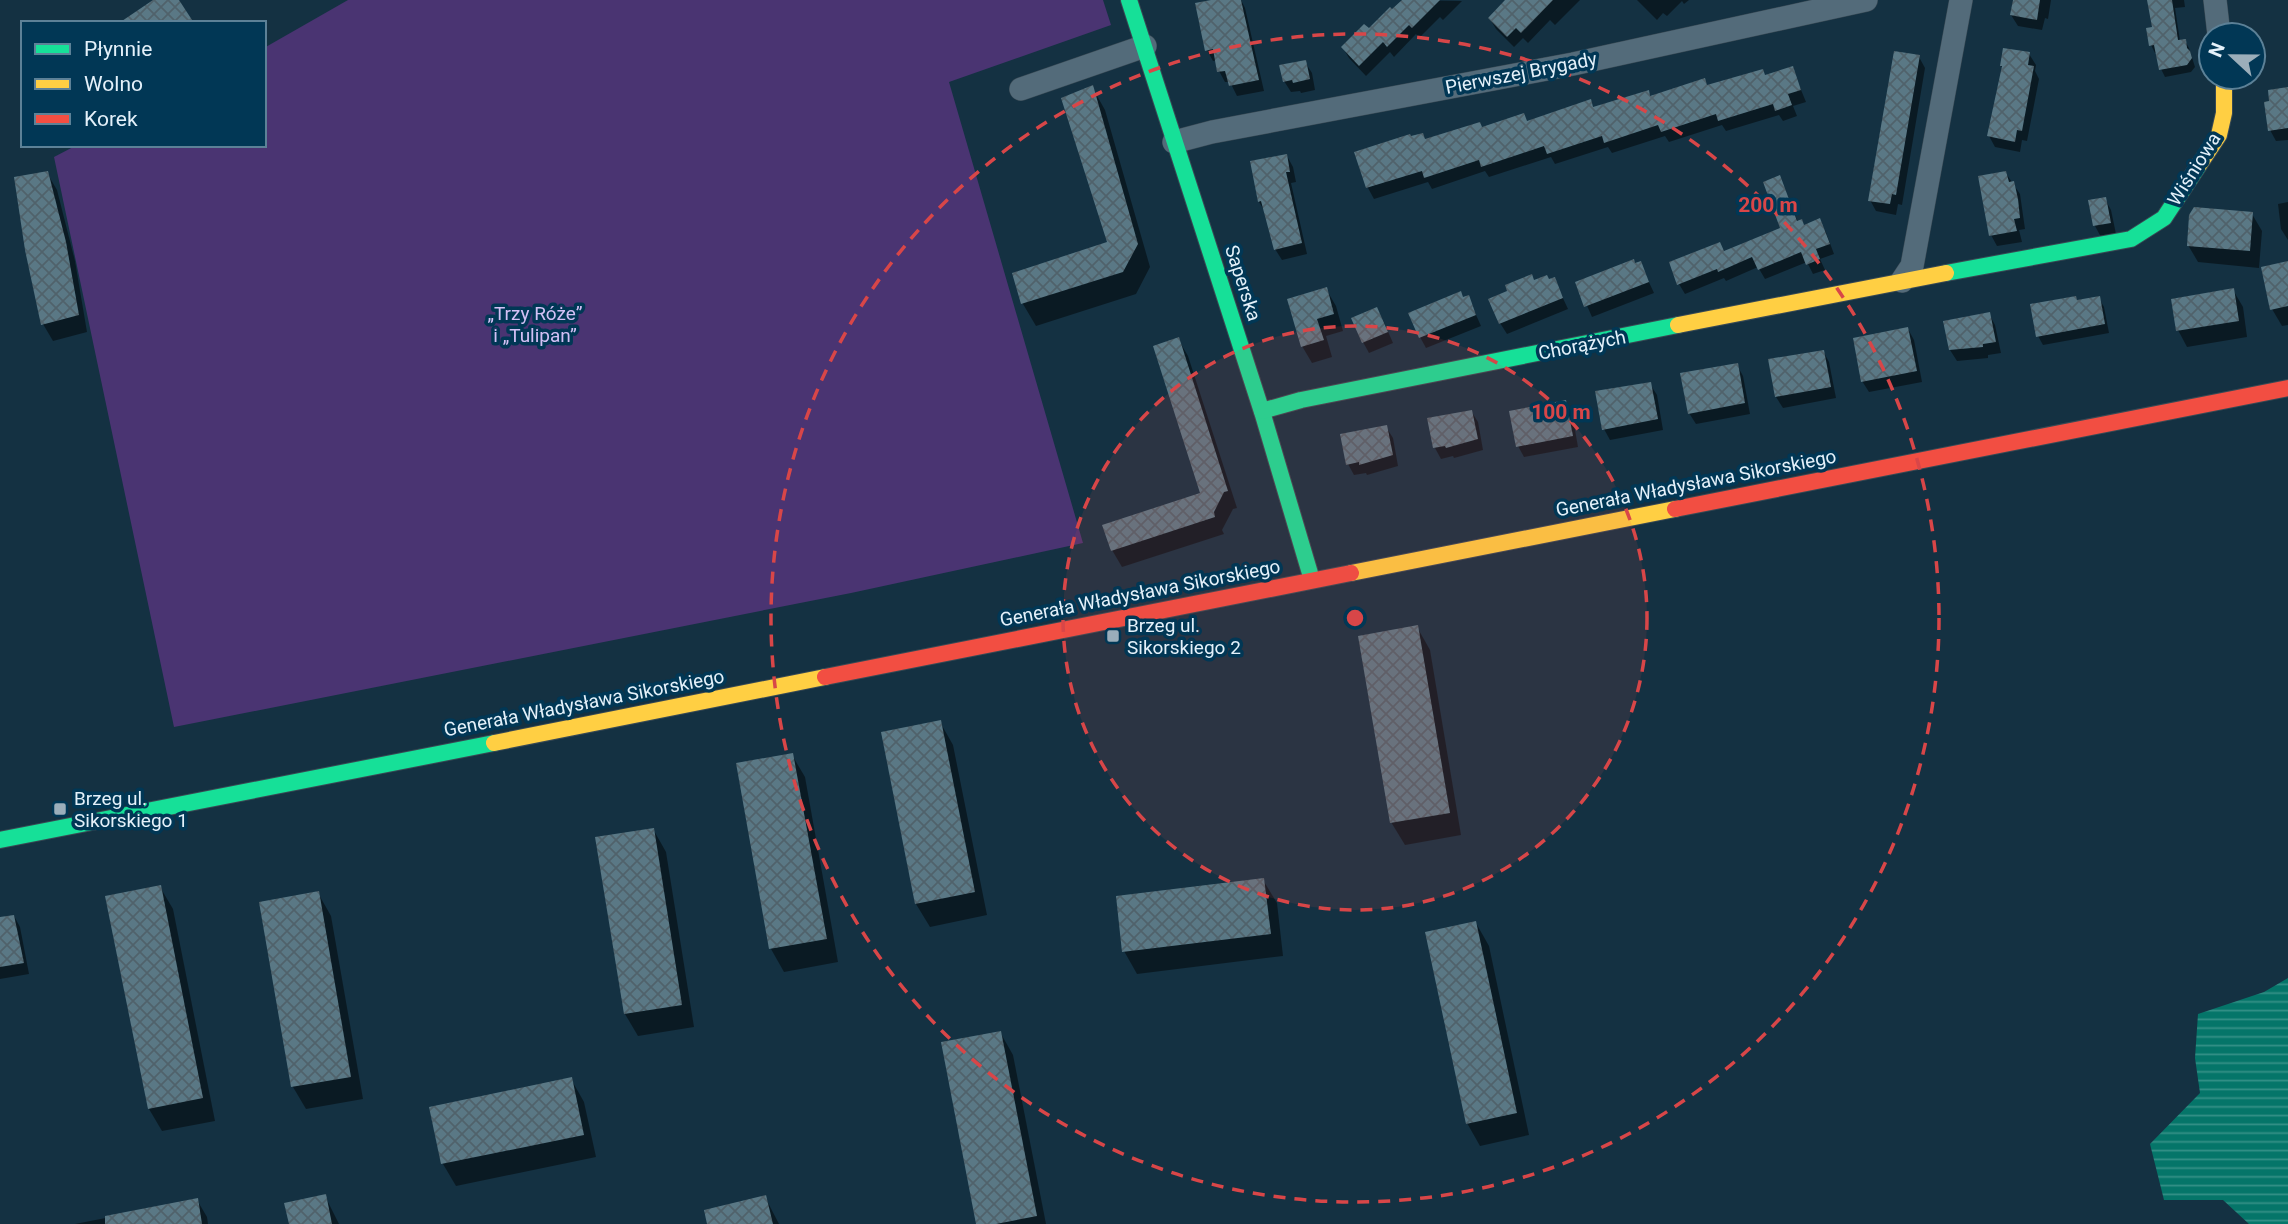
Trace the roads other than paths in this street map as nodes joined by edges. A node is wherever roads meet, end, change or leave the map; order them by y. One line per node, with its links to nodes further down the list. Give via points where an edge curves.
1 (1129, 0): 6 (main road, Saperska)
2 (1866, 0): 9 (street, Pierwszej Brygady, via 1573,64)
3 (1961, 0): 11 (street, via 1912,266)
4 (2215, 0): 5 (street)
5 (2217, 21)
6 (1145, 46): 7 (street); 9 (main road, Saperska)
7 (1021, 89)
8 (2224, 91): 10 (main road, Wiśniowa, via 2219,135)
9 (1174, 142): 13 (main road, Saperska)
10 (2164, 219): 11 (main road, Chorążych, via 2130,239)
11 (1902, 281): 13 (main road, Chorążych)
12 (2288, 388): 14 (main road, Generała Władysława Sikorskiego)
13 (1262, 411): 14 (main road, Saperska)
14 (1312, 580): 15 (main road, Generała Władysława Sikorskiego)
15 (0, 840)

